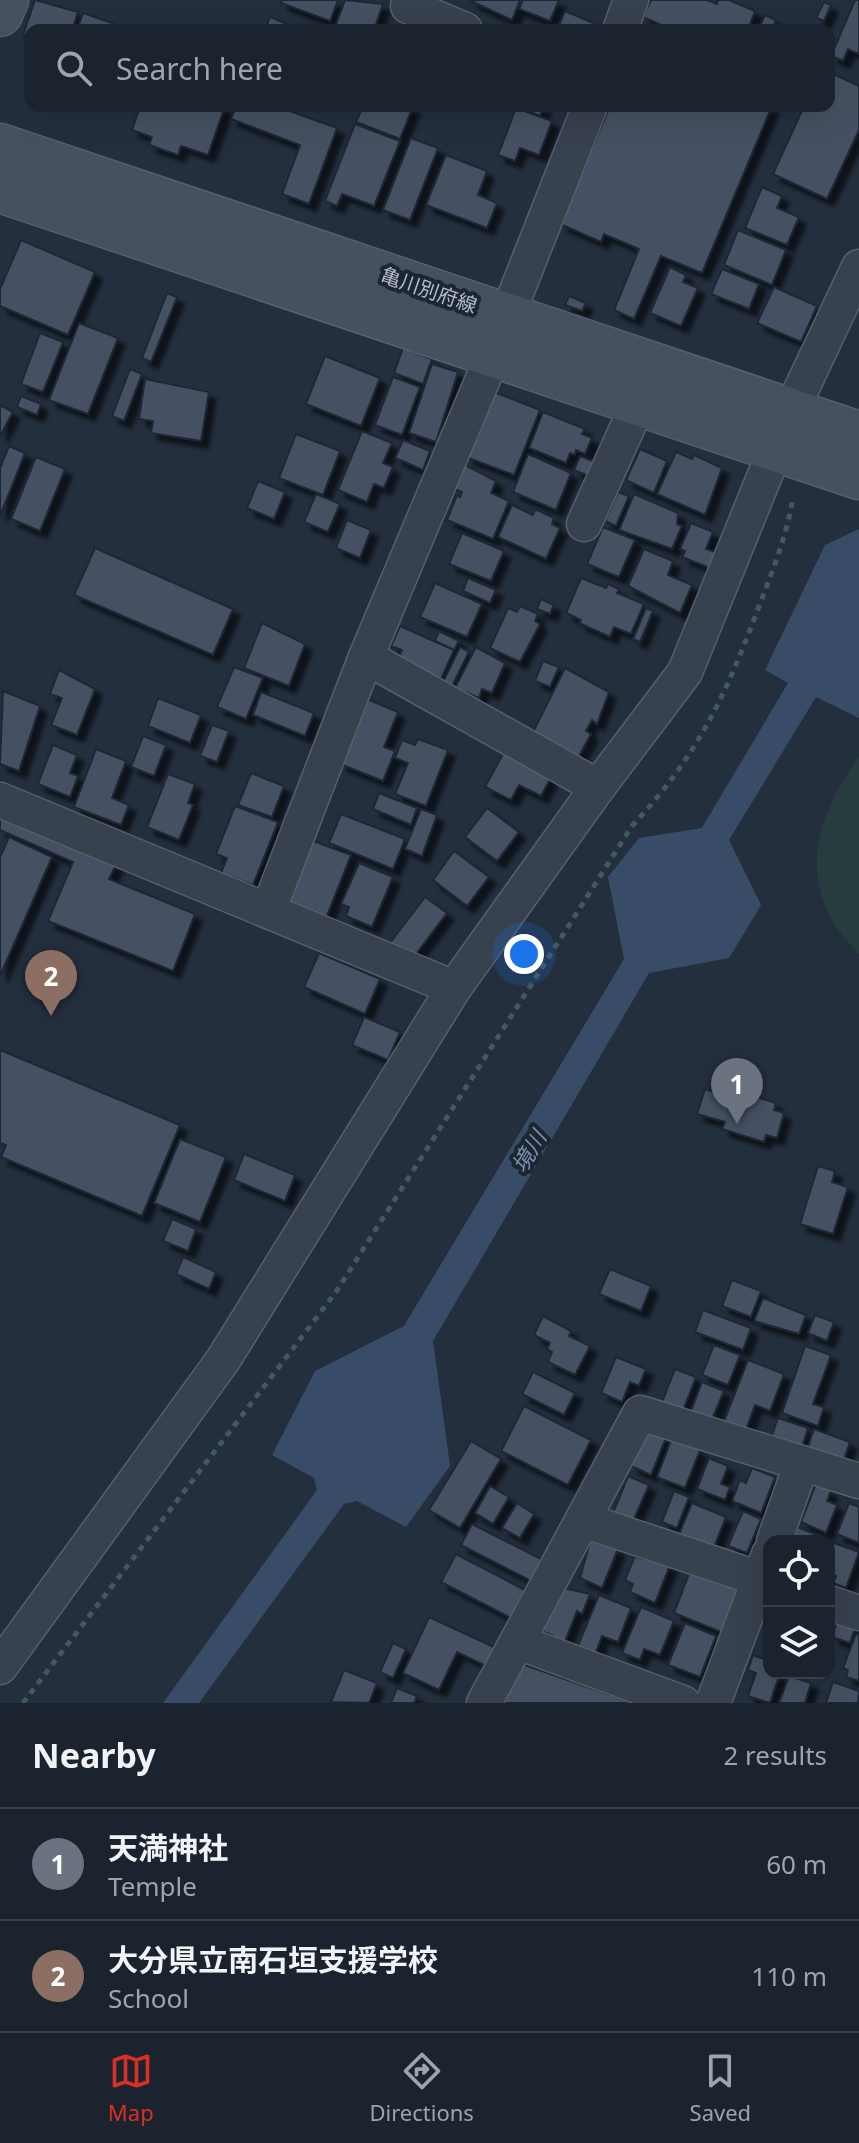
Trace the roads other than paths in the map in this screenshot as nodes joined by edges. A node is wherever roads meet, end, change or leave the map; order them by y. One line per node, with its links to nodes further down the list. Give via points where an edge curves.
1 (6, 0): 4 (main road)
2 (410, 0): 5 (street, via 408,6)
3 (631, 0): 6 (street)
4 (0, 14)
5 (451, 24)
6 (622, 24)
7 (588, 112): 11 (street)
8 (0, 146): 11 (main road, 亀川別府線)
9 (0, 190): 11 (main road, 亀川別府線)
10 (859, 267): 13 (street)
11 (500, 336): 12 (main road, 亀川別府線); 13 (main road, 亀川別府線); 16 (street)
12 (638, 404): 13 (main road, 亀川別府線); 15 (street)
13 (809, 446): 14 (main road, 亀川別府線); 17 (street, via 685,672)
14 (859, 477)
15 (584, 524)
16 (366, 657): 17 (street); 19 (street)
17 (598, 787): 20 (street)
18 (0, 800): 19 (street)
19 (268, 911): 20 (street)
20 (454, 988): 30 (street, via 223,1360)
21 (802, 1463): 22 (street); 23 (street, via 640,1413); 24 (street)
22 (859, 1481)
23 (583, 1520): 25 (street); 29 (street)
24 (776, 1535)
25 (763, 1571)
26 (763, 1579): 33 (street)
27 (835, 1605): 28 (street)
28 (859, 1613)
29 (518, 1642): 31 (street); 32 (street)
30 (0, 1667)
31 (484, 1703)
32 (683, 1703)
33 (713, 1703)

